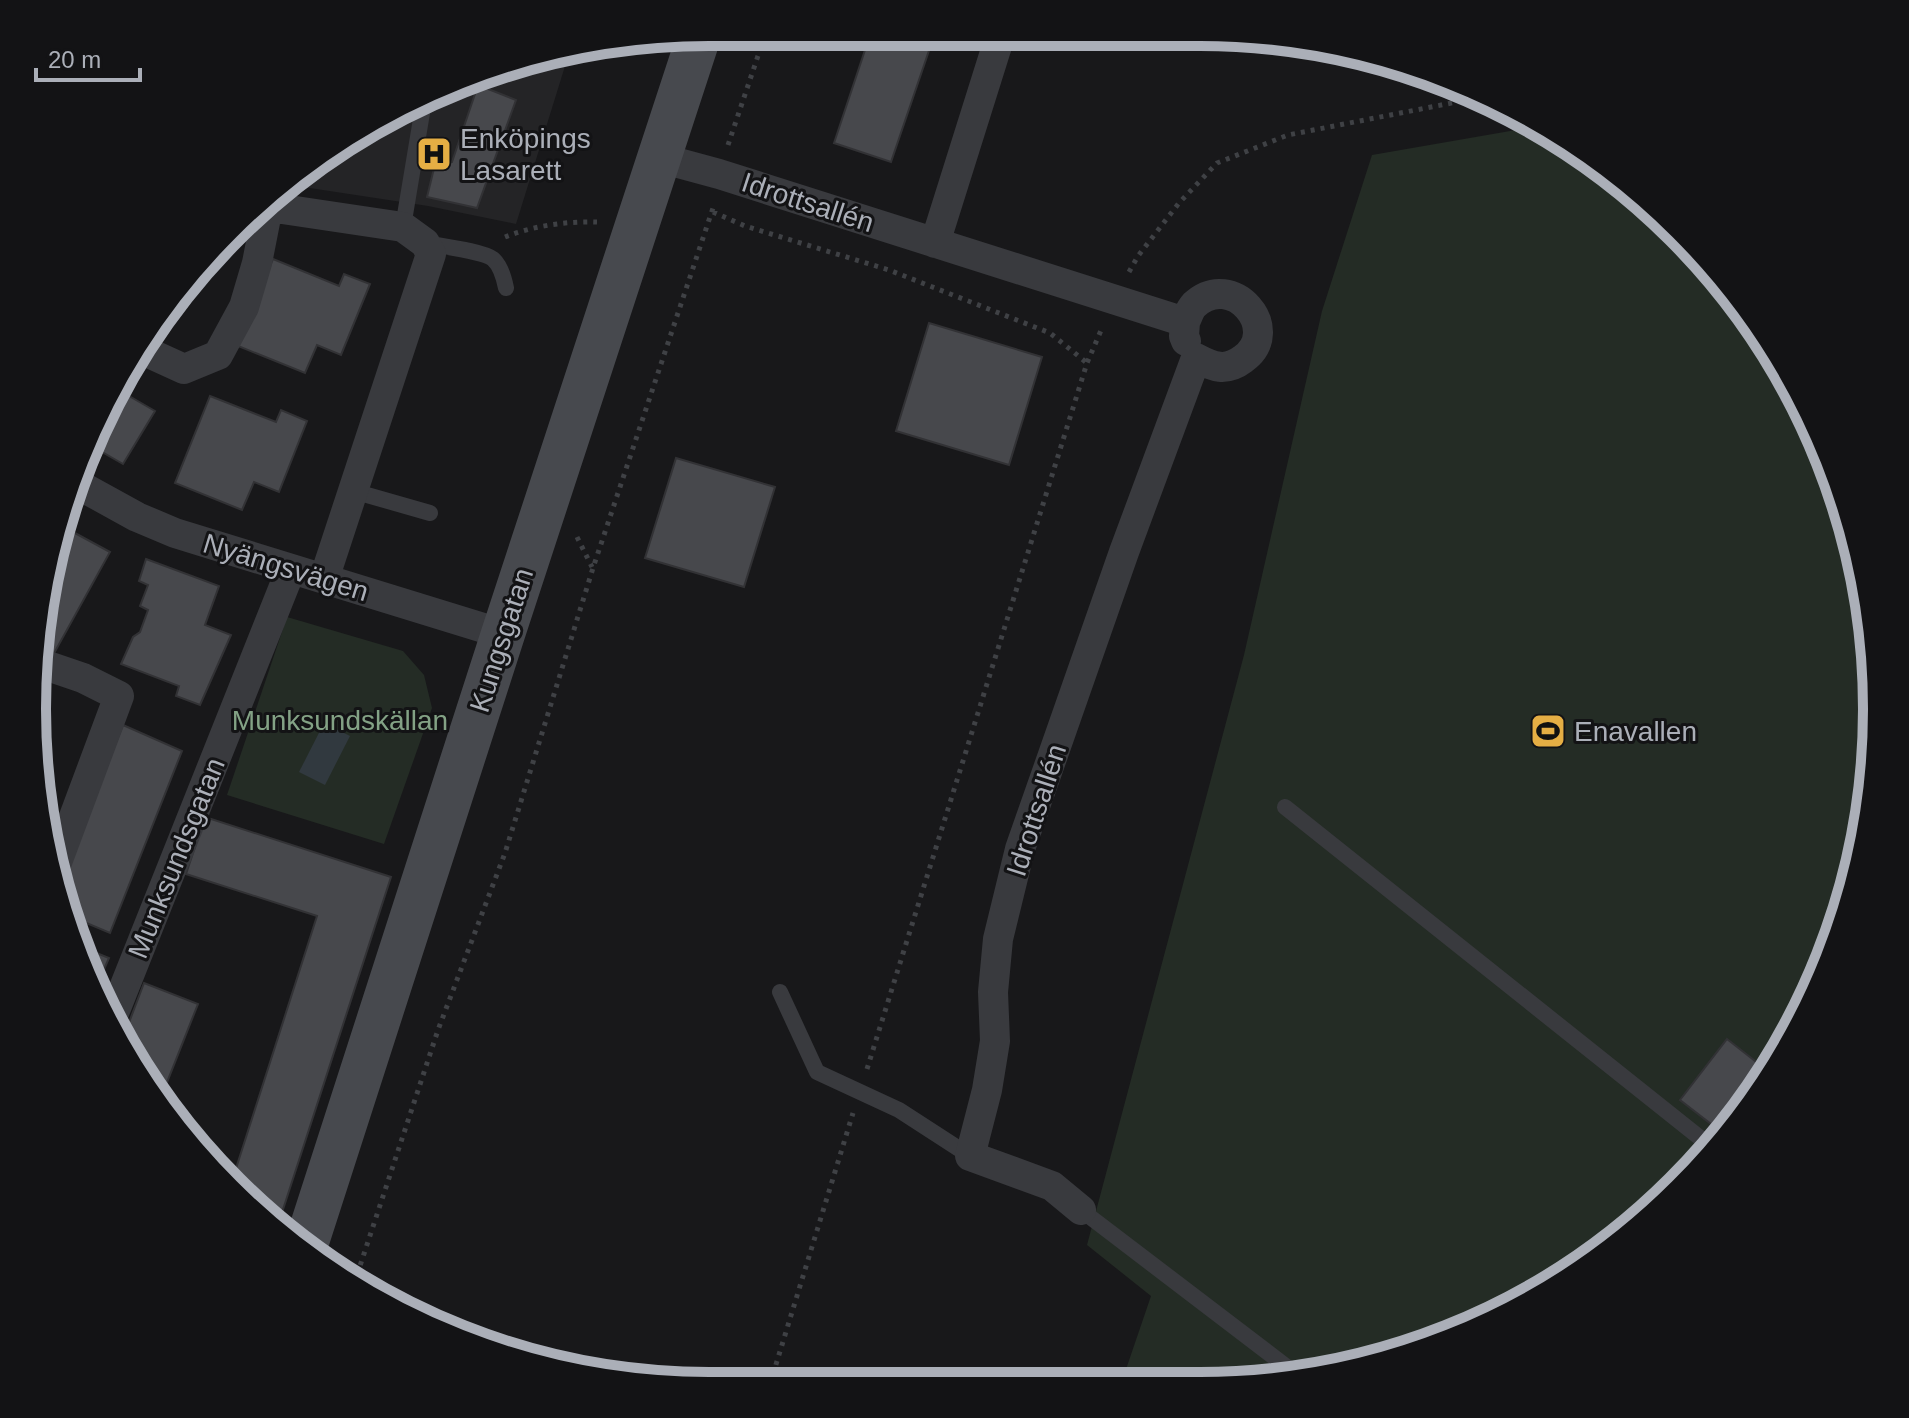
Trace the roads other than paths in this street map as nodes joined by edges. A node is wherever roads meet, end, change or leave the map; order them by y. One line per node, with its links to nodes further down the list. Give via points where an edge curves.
1 (696, 46): 4 (street, Kungsgatan)
2 (997, 46): 8 (street)
3 (423, 111): 7 (lane)
4 (660, 158): 8 (street, Idrottsallén); 18 (street, Kungsgatan)
5 (275, 209): 7 (street)
6 (263, 219): 11 (street, via 244,307 218,355 184,369)
7 (414, 235): 9 (lane, via 495,260); 14 (street, via 431,254)
8 (935, 243): 10 (street, Idrottsallén)
9 (506, 288)
10 (1185, 322): 12 (street, via 1184,336); 12 (street, via 1193,306 1218,294 1247,304 1255,317 1258,332 1246,357 1225,368)
11 (150, 353)
12 (1196, 358): 25 (street, Idrottsallén, via 1020,849 998,939 995,1041)
13 (84, 488): 16 (street, Nyängsvägen, via 175,533)
14 (353, 491): 15 (lane); 17 (street)
15 (430, 513)
16 (291, 569): 17 (street, Nyängsvägen); 23 (street, Munksundsgatan)
17 (324, 579): 18 (street, Nyängsvägen)
18 (503, 634): 27 (street, Kungsgatan)
19 (47, 666): 21 (street, via 119,696)
20 (1285, 807): 24 (lane)
21 (62, 850)
22 (780, 992): 25 (lane, via 817,1072 899,1110)
23 (117, 1007)
24 (1703, 1140)
25 (970, 1156): 26 (street, via 1052,1186)
26 (1081, 1210): 28 (lane)
27 (308, 1237)
28 (1286, 1366)

